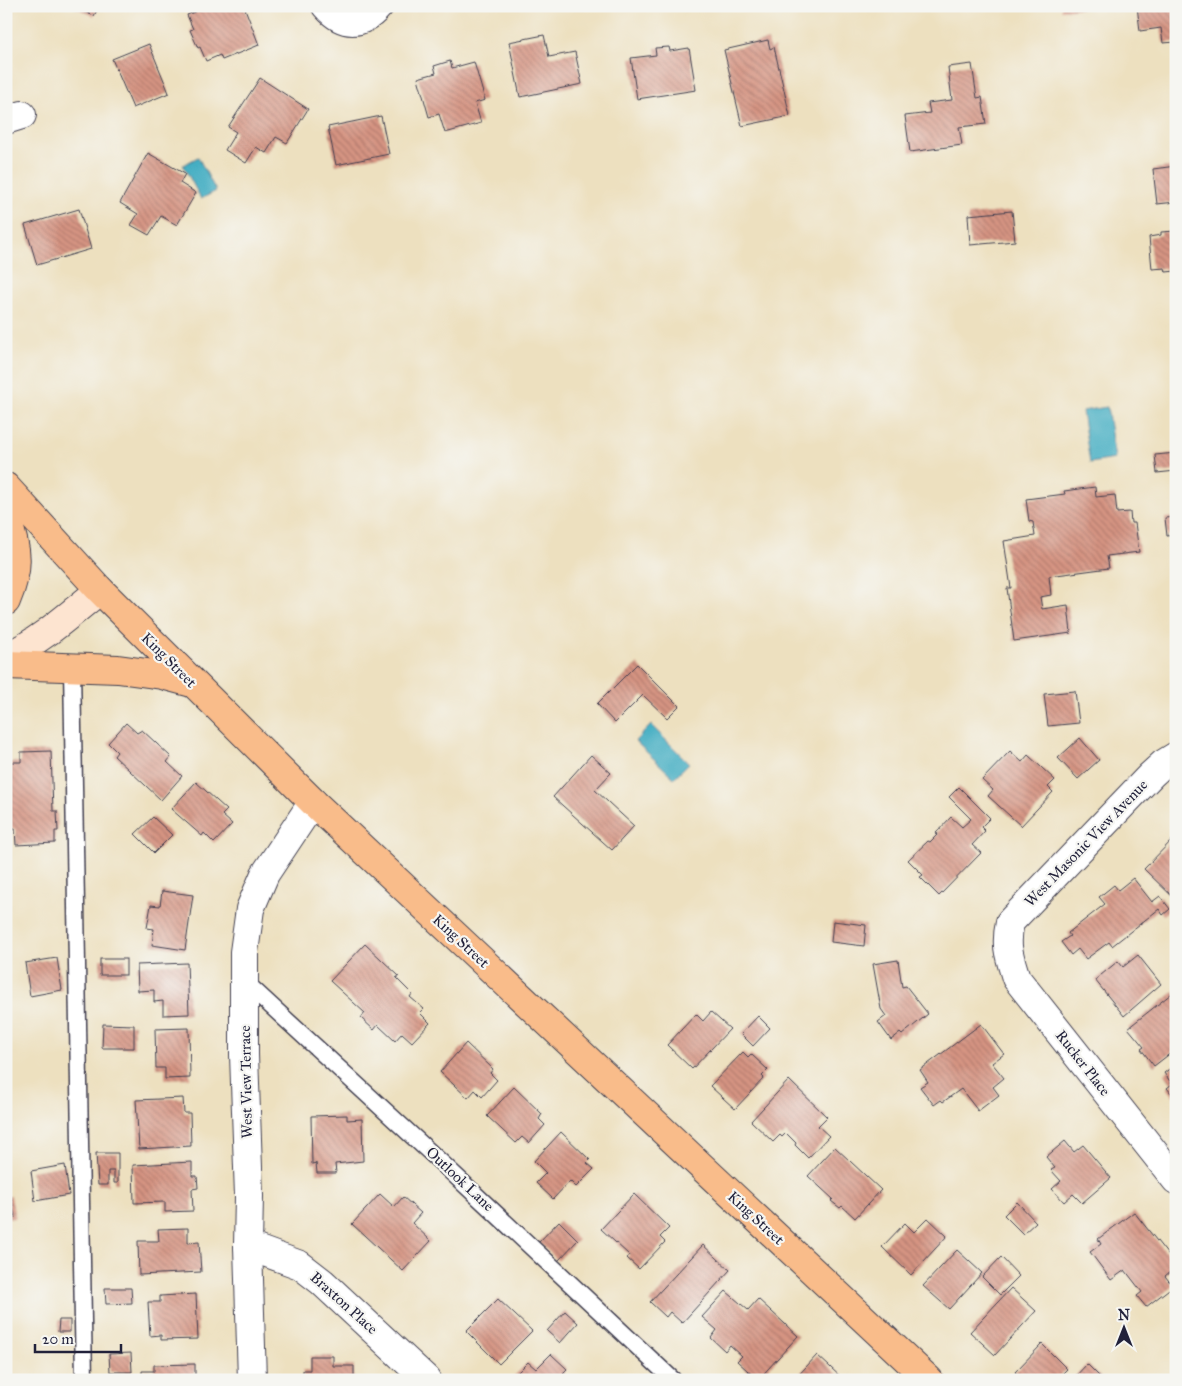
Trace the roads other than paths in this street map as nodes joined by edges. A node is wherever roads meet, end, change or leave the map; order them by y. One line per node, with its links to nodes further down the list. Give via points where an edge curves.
1 (326, 6): 2 (street, via 332,14 352,22 363,20)
2 (379, 6)
3 (6, 488): 5 (main road, King Street)
4 (6, 516): 6 (main road, via 16,559 15,581)
5 (100, 590): 7 (main road, via 46,634); 10 (main road, King Street)
6 (6, 601)
7 (6, 657)
8 (6, 665): 9 (main road)
9 (72, 667): 10 (main road, via 118,669); 17 (lane)
10 (192, 682): 12 (main road, King Street)
11 (1176, 756): 13 (street, West Masonic View Avenue, via 1151,775 1010,922)
12 (313, 802): 14 (street, West View Terrace, via 265,874 250,909); 21 (main road, King Street)
13 (1007, 938): 15 (street, Rucker Place, via 1016,978)
14 (244, 981): 16 (street, West View Terrace); 20 (lane, Outlook Lane)
15 (1176, 1180)
16 (248, 1246): 18 (street, West View Terrace); 19 (street, Braxton Place, via 300,1265)
17 (84, 1380)
18 (252, 1380)
19 (427, 1380)
20 (673, 1380)
21 (929, 1380)

